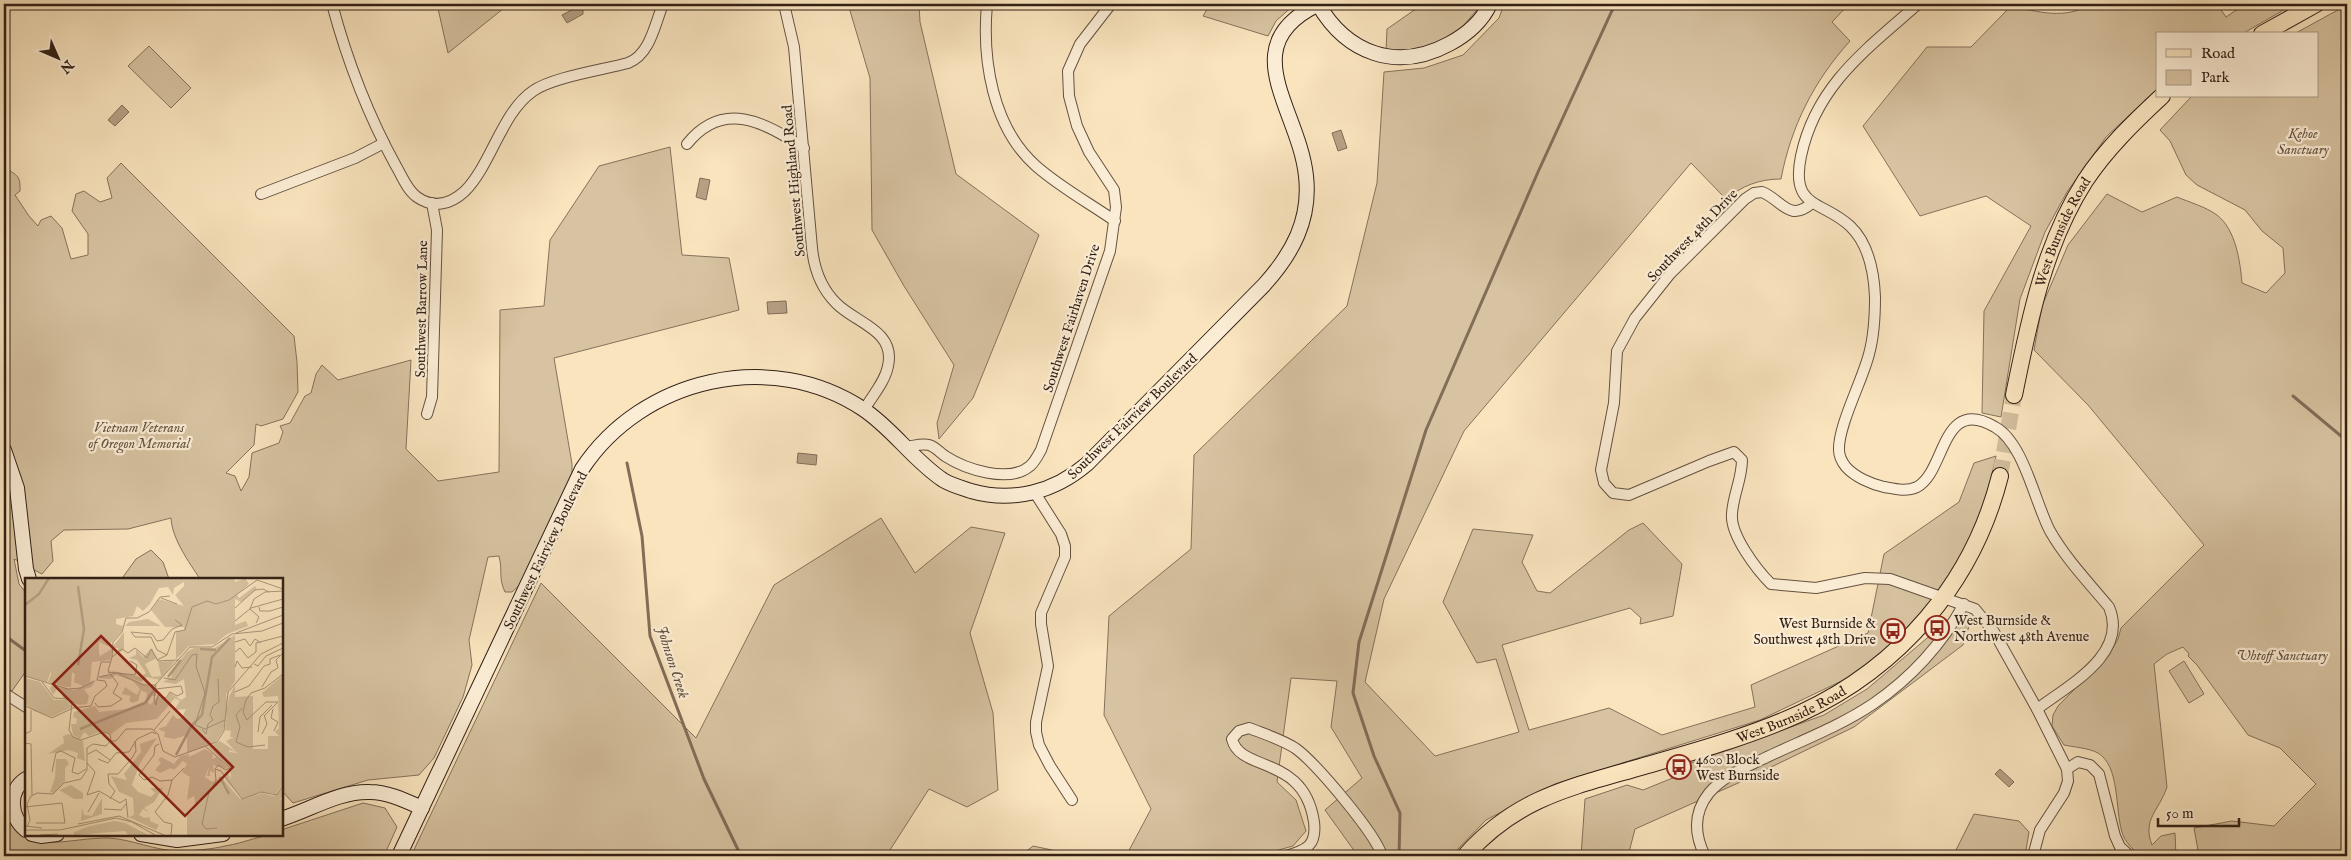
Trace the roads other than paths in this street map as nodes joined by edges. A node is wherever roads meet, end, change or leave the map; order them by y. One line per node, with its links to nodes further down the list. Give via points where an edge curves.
1 (332, 4): 12 (street, via 340,35)
2 (663, 4): 16 (street, via 648,44 639,57 628,64 532,91 508,121 467,189 448,202)
3 (784, 4): 14 (street, Southwest Highland Road, via 794,47)
4 (987, 4): 18 (street, via 984,43 995,99 1004,122 1035,165)
5 (1111, 4): 18 (street, Southwest Fairhaven Drive, via 1080,44 1068,71 1069,96 1077,126 1089,152 1114,190)
6 (1318, 4): 7 (street, via 1348,40 1368,51 1395,58 1427,54 1455,41 1472,28); 25 (street, Southwest Fairview Boulevard, via 1290,22 1278,38 1274,52 1275,73 1299,143 1306,178 1304,213 1291,251 1241,309 1087,464 1065,481)
7 (1490, 4)
8 (1918, 4): 17 (street, via 1850,63 1827,95 1805,142 1799,172 1803,194)
9 (2316, 4): 10 (main road)
10 (2266, 32)
11 (2160, 98): 19 (main road, West Burnside Road, via 2114,143 2086,181 2066,217 2036,296)
12 (384, 143): 15 (street, via 355,158); 16 (street, via 407,185 416,196)
13 (687, 144): 14 (street, via 709,124 731,117 776,130)
14 (804, 148): 20 (street, Southwest Highland Road, via 816,272 836,303 877,331 888,353 884,377)
15 (261, 194)
16 (432, 203): 21 (street, Southwest Barrow Lane, via 437,230 432,397)
17 (1812, 203): 27 (street, Southwest 48th Drive, via 1794,212 1762,192 1754,193 1670,274 1635,318 1617,350 1614,403 1601,470 1604,483 1614,493 1630,495 1734,452 1742,460 1742,475 1731,515 1753,566 1771,584 1816,588 1865,578 1890,579); 31 (street, via 1852,228 1873,269 1874,307 1869,355 1839,444 1846,466 1875,484 1897,490 1916,487 1927,478 1947,436 1969,421 1986,422 2000,430 2008,440 2031,482 2049,529 2109,607 2114,628 2103,655)
18 (1114, 221): 22 (street, Southwest Fairhaven Drive, via 1110,250 1041,450 1029,466 1021,471 990,474 968,468 932,446)
19 (2014, 395)
20 (864, 410): 22 (street, Southwest Fairview Boulevard); 35 (street, Southwest Fairview Boulevard, via 811,385 781,379 737,377 684,389 650,405 612,433 588,460 572,487)
21 (427, 414)
22 (906, 447): 25 (street, Southwest Fairview Boulevard, via 942,480 965,489 1002,496)
23 (4, 450): 26 (street, via 16,481)
24 (2000, 476): 27 (main road, West Burnside Road, via 1990,513 1977,543)
25 (1035, 493): 34 (street, via 1061,534 1064,546 1064,557 1041,613 1048,666 1036,732 1050,766)
26 (29, 578)
27 (1945, 597): 28 (street); 45 (main road, West Burnside Road, via 1891,655 1819,704 1754,731 1542,798 1503,821)
28 (1964, 604): 31 (street, via 1975,609 1994,632); 46 (street, via 1950,630 1927,656 1909,676 1878,700 1826,730 1731,774 1710,792 1696,825 1698,842)
29 (4, 693): 30 (street)
30 (25, 706)
31 (2037, 709): 32 (street)
32 (2067, 769): 47 (street, via 2064,793 2040,830); 48 (street, via 2078,762 2090,765 2099,774 2115,836 2120,847)
33 (25, 780): 37 (street, via 14,792 13,803 16,818)
34 (1072, 800)
35 (422, 808): 36 (street, via 385,794 360,792); 42 (street, Southwest Fairview Boulevard)
36 (282, 819)
37 (25, 829)
38 (36, 835): 39 (street)
39 (49, 835)
40 (147, 835): 41 (street, via 177,840)
41 (215, 835)
42 (399, 856)
43 (1286, 856): 44 (street, via 1308,848 1313,840 1315,830 1309,802 1287,773 1234,748 1232,739 1239,731 1249,728 1302,753 1372,834)
44 (1382, 856)
45 (1466, 856)
46 (1705, 856)
47 (2033, 856)
48 (2130, 856)

